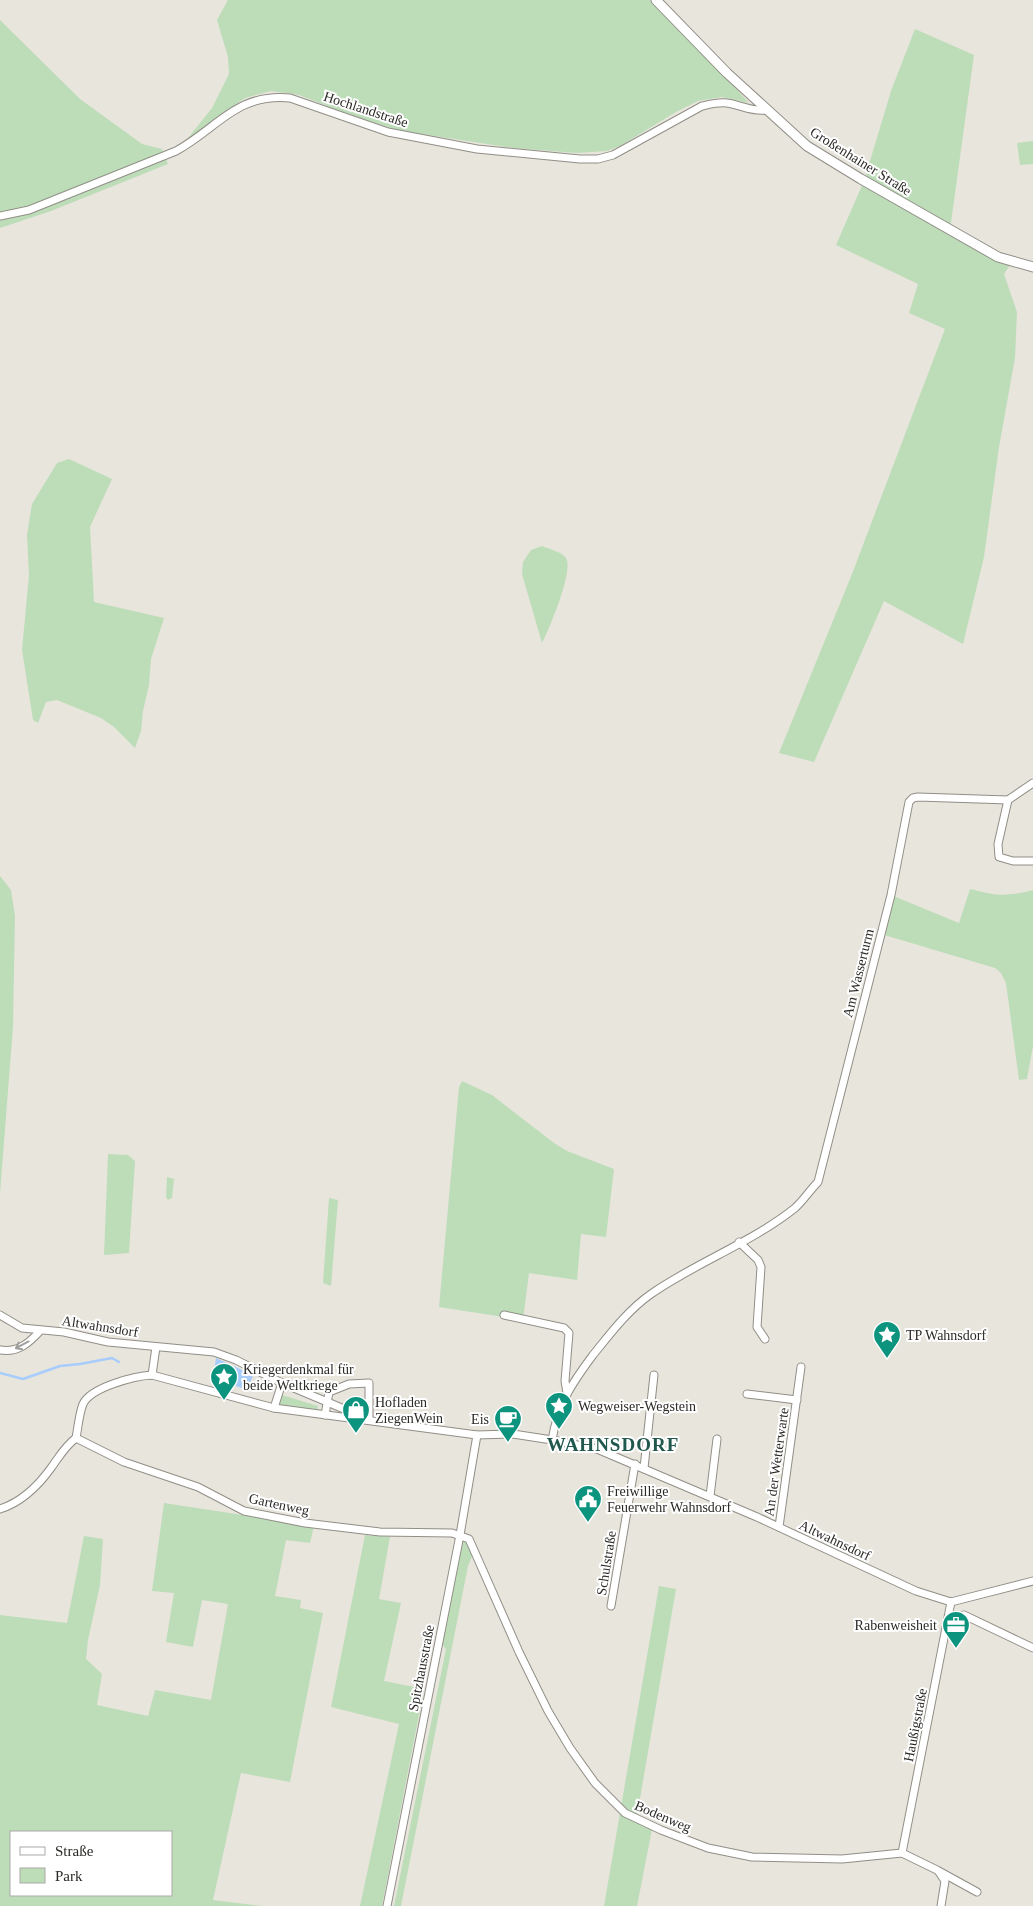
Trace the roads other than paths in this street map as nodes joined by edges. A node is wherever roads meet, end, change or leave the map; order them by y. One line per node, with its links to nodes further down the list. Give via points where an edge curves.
1 (656, 0): 2 (street, Großenhainer Straße)
2 (766, 110): 3 (street, Hochlandstraße, via 756,111 728,103 702,106 612,156 580,159 477,149 414,138 275,96 247,102 232,110 193,142 176,151 29,210); 4 (street, Großenhainer Straße, via 807,146 844,169 998,257)
3 (0, 216)
4 (1033, 267)
5 (1033, 783): 6 (street)
6 (1008, 800): 7 (street, via 998,844 999,857); 8 (street, Am Wasserturm, via 918,797 909,802 891,895 818,1182 797,1206)
7 (1033, 862)
8 (740, 1242): 12 (street, via 761,1267 754,1329); 19 (street, Am Wasserturm, via 657,1290 630,1311 596,1351)
9 (0, 1315): 11 (street, Altwahnsdorf, via 22,1328)
10 (504, 1315): 19 (street, via 564,1328 569,1333)
11 (40, 1331): 13 (street, Altwahnsdorf); 14 (street, one-way to 14, via 17,1349)
12 (765, 1338)
13 (156, 1346): 17 (street, Altwahnsdorf); 18 (street, Altwahnsdorf, via 214,1352)
14 (0, 1350)
15 (801, 1367): 21 (street, An der Wetterwarte)
16 (654, 1374): 31 (street)
17 (152, 1375): 23 (street, Altwahnsdorf); 27 (street, via 121,1380 92,1395 84,1402)
18 (282, 1383): 22 (street, Altwahnsdorf); 23 (street)
19 (567, 1393): 29 (street, Am Wasserturm, via 556,1418)
20 (747, 1394): 21 (street, An der Wetterwarte)
21 (797, 1400): 34 (street, An der Wetterwarte)
22 (328, 1402): 24 (street); 25 (street, Altwahnsdorf); 25 (street, via 330,1392 334,1390 349,1384 369,1383)
23 (274, 1408): 24 (street, Altwahnsdorf)
24 (325, 1416): 25 (street, Altwahnsdorf)
25 (369, 1420): 26 (street, Altwahnsdorf)
26 (476, 1435): 29 (street, Altwahnsdorf, via 512,1434); 35 (street, Spitzhausstraße)
27 (76, 1438): 33 (street, via 29,1494); 35 (street, Gartenweg, via 124,1462 198,1487 244,1511 305,1523 380,1532)
28 (717, 1438): 32 (street)
29 (552, 1440): 30 (street, Altwahnsdorf, via 597,1449)
30 (635, 1464): 31 (street, Altwahnsdorf); 38 (street, Schulstraße)
31 (644, 1468): 32 (street, Altwahnsdorf)
32 (710, 1496): 34 (street, Altwahnsdorf)
33 (0, 1508)
34 (779, 1527): 37 (street, Altwahnsdorf, via 916,1591)
35 (460, 1535): 41 (street, Bodenweg, via 469,1539 548,1711 595,1783 625,1813 708,1848 752,1857 842,1860); 44 (street, Spitzhausstraße)
36 (1033, 1581): 37 (street)
37 (952, 1602): 41 (street, Haußigstraße)
38 (611, 1606)
39 (964, 1615): 40 (street)
40 (1033, 1648)
41 (902, 1853): 42 (street)
42 (937, 1870): 43 (street); 45 (street, via 945,1881)
43 (976, 1892)
44 (387, 1906)
45 (941, 1906)

